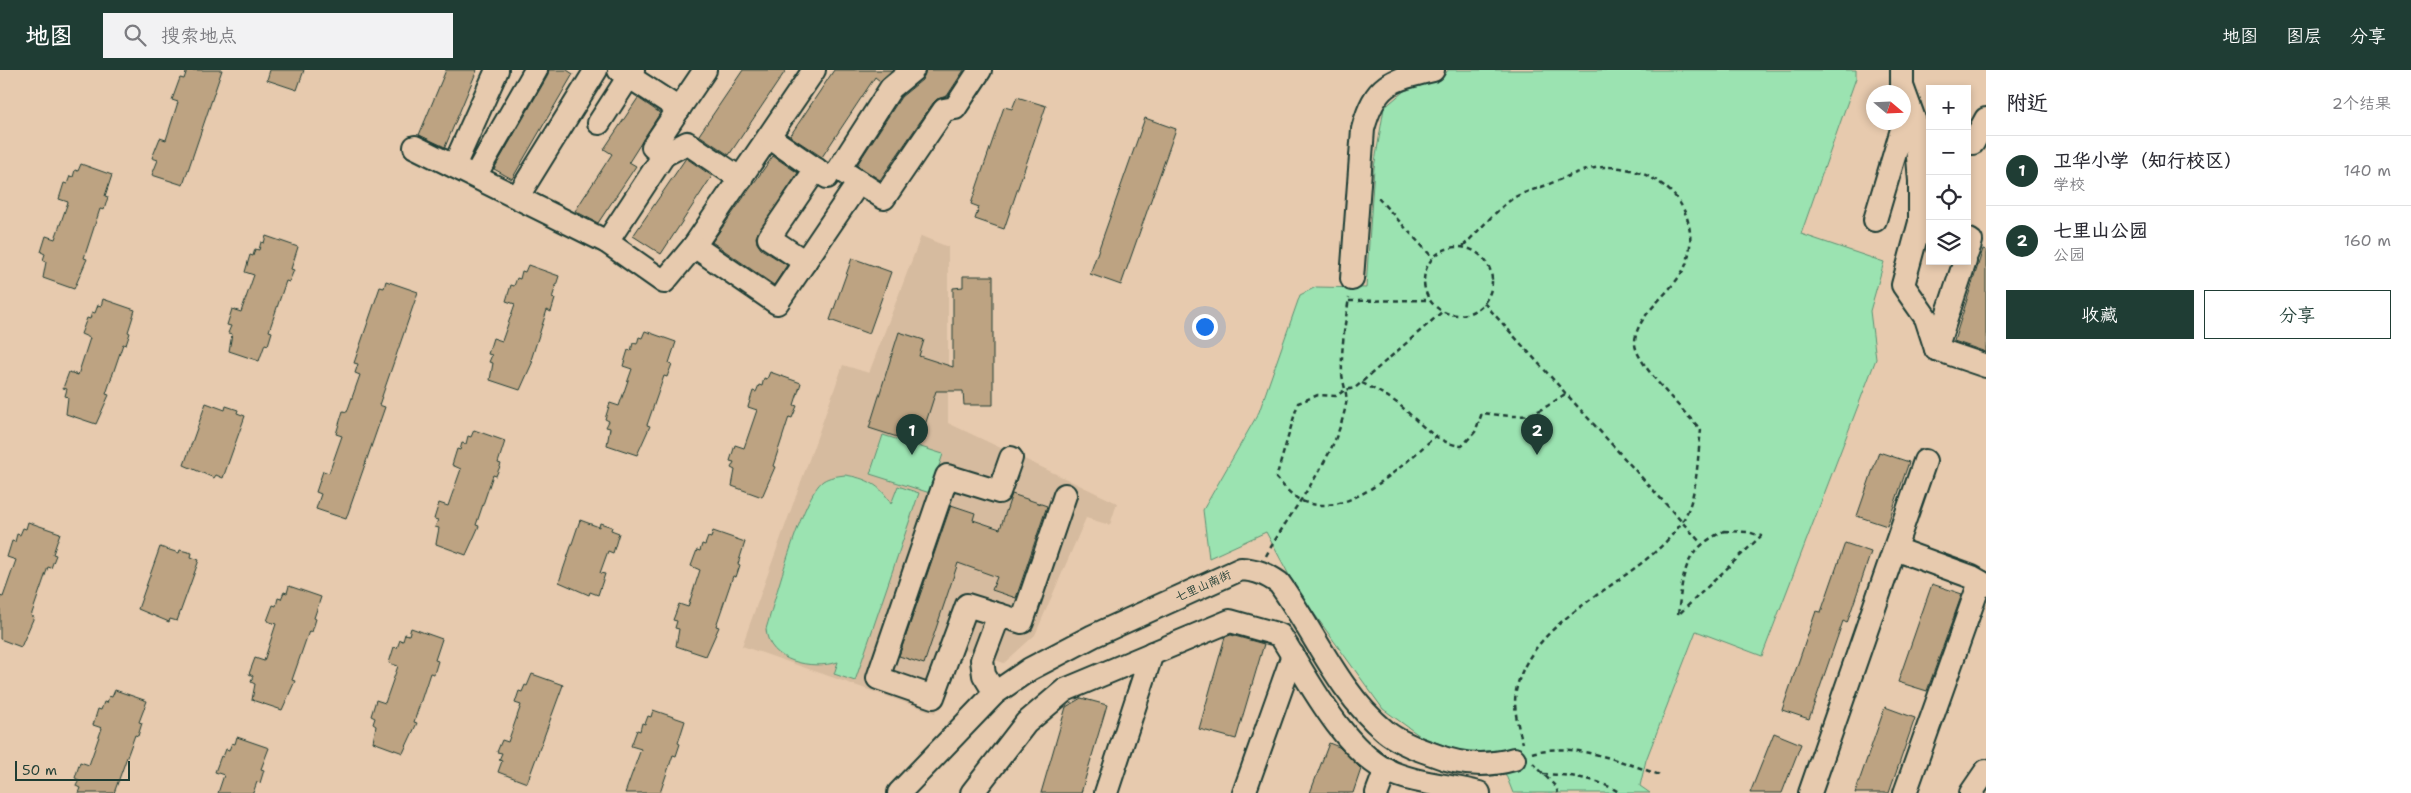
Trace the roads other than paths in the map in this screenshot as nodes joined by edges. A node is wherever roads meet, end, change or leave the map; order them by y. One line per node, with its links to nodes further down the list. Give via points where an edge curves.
1 (497, 70): 19 (street)
2 (536, 70): 22 (street)
3 (705, 70): 11 (street)
4 (814, 70): 15 (street)
5 (913, 70): 20 (street, via 891,88)
6 (980, 70): 24 (street, via 955,108 944,110 884,198)
7 (1433, 70): 32 (street, via 1406,76 1384,86 1369,108 1363,129)
8 (1902, 70): 12 (street, via 1902,86)
9 (590, 72): 25 (street)
10 (627, 72): 11 (street); 14 (street)
11 (679, 109): 18 (street, via 653,147)
12 (1918, 119): 26 (street); 27 (street)
13 (1986, 119): 16 (street)
14 (598, 123)
15 (769, 137): 21 (street); 23 (street)
16 (1971, 142)
17 (415, 148): 19 (street)
18 (664, 155): 23 (street, via 687,143); 28 (street)
19 (454, 166): 22 (street)
20 (839, 168): 21 (street, via 831,180); 24 (street)
21 (816, 169): 30 (street, via 770,238)
22 (475, 176): 25 (street)
23 (741, 179): 29 (street)
24 (859, 182): 30 (street)
25 (518, 196): 28 (street)
26 (1875, 220)
27 (1925, 224): 33 (street, via 1903,285 1926,318)
28 (607, 242): 29 (street, via 664,282)
29 (694, 246): 30 (street, via 777,303)
30 (805, 262)
31 (1964, 265): 33 (street)
32 (1352, 279)
33 (1936, 349): 34 (street)
34 (1986, 366)
35 (1011, 458): 40 (street, via 999,492 948,476 878,678 933,697 967,605)
36 (1925, 461): 38 (street)
37 (1065, 494): 40 (street, via 1022,622)
38 (1895, 549): 39 (street); 53 (street)
39 (1983, 584): 54 (street)
40 (998, 615): 43 (street, via 982,660 984,675)
41 (1152, 653): 42 (street, via 1230,621 1280,635); 48 (street, via 1065,690 1026,723); 49 (street)
42 (1292, 655): 45 (street, via 1331,716 1357,747); 50 (street)
43 (995, 693): 44 (street, 七里山南街, via 1030,669 1093,636 1241,569 1261,572 1279,583 1348,691 1386,732 1414,748 1465,763 1494,765); 47 (street, 七里山南街)
44 (1520, 757)
45 (1386, 769): 51 (street); 52 (street, via 1416,780)
46 (1986, 771): 55 (street)
47 (899, 793)
48 (972, 793)
49 (1106, 793)
50 (1244, 793)
51 (1377, 793)
52 (1479, 793)
53 (1810, 793)
54 (1905, 793)
55 (1971, 793)

